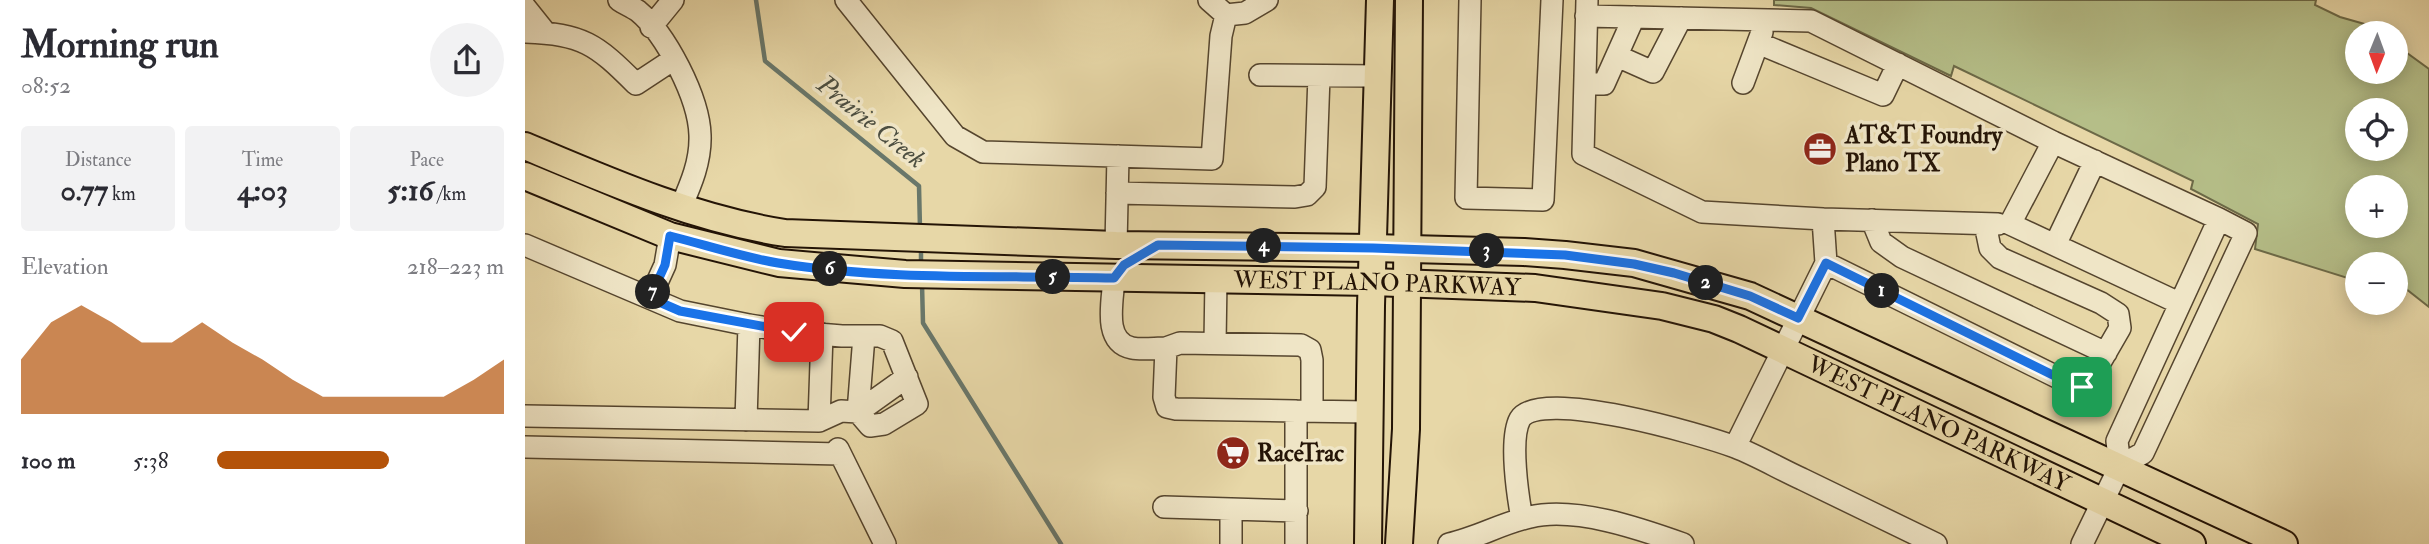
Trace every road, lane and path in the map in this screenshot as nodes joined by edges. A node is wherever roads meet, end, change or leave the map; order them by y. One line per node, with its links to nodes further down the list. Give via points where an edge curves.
1 (619, 0): 17 (street, via 638,11)
2 (673, 0): 17 (street)
3 (846, 0): 30 (street, via 955,136 983,152)
4 (1209, 0): 13 (street)
5 (1380, 0): 25 (main road)
6 (1409, 0): 46 (main road)
7 (1470, 0): 8 (street, via 1466,198 1543,200)
8 (1552, 0)
9 (1264, 1): 13 (street, via 1245,13)
10 (525, 7): 18 (street)
11 (1587, 8): 14 (street); 27 (street)
12 (1718, 10): 15 (street); 16 (street)
13 (1226, 15): 30 (street, via 1212,159)
14 (1634, 17): 15 (street); 20 (street)
15 (1681, 18): 20 (street, via 1653,72)
16 (1767, 20): 19 (street); 22 (street, via 1811,21)
17 (651, 27): 21 (street)
18 (535, 32): 21 (street, via 587,41 636,85)
19 (1758, 43): 22 (street, via 1883,95); 26 (street)
20 (1617, 56): 27 (street, via 1604,84)
21 (674, 59): 34 (street, via 689,86 700,134 697,171)
22 (1898, 64): 28 (street)
23 (1260, 75): 24 (street)
24 (1319, 76): 25 (street); 33 (street, via 1315,187 1307,195)
25 (1379, 76): 45 (main road)
26 (1743, 83)
27 (1585, 84): 35 (street, via 1583,154 1702,212)
28 (2053, 142): 31 (street); 39 (street)
29 (525, 146): 34 (main road, WEST PLANO PARKWAY)
30 (1118, 156): 33 (street)
31 (2095, 161): 36 (street); 44 (street)
32 (525, 176): 40 (main road, WEST PLANO PARKWAY)
33 (1117, 193): 41 (street)
34 (681, 207): 40 (main road); 41 (main road, WEST PLANO PARKWAY, via 785,233)
35 (1823, 219): 37 (street); 47 (street)
36 (2219, 219): 54 (street); 71 (street, via 2246,233 2143,453)
37 (1872, 220): 38 (street); 61 (street, via 1881,242 1902,257)
38 (1985, 224): 39 (street); 61 (street, via 1990,248 2000,258 2118,314 2120,328)
39 (2010, 224): 44 (street)
40 (670, 236): 48 (main road, WEST PLANO PARKWAY, via 779,263 905,274); 53 (street, via 665,265)
41 (1116, 244): 43 (main road, WEST PLANO PARKWAY); 48 (main road, via 1102,262)
42 (525, 245): 53 (street)
43 (1158, 245): 45 (main road, WEST PLANO PARKWAY); 49 (main road, via 1124,265)
44 (2055, 245): 54 (street)
45 (1373, 248): 46 (main road, WEST PLANO PARKWAY); 51 (main road)
46 (1408, 249): 52 (main road); 55 (main road, WEST PLANO PARKWAY, via 1565,255 1634,264 1750,296)
47 (1826, 263): 55 (street); 61 (street, via 2071,384 2082,387)
48 (1077, 277): 49 (main road, WEST PLANO PARKWAY)
49 (1114, 278): 50 (main road, WEST PLANO PARKWAY); 60 (street, via 1113,333 1119,343 1132,348)
50 (1216, 279): 51 (main road, WEST PLANO PARKWAY); 59 (street)
51 (1372, 282): 52 (main road, WEST PLANO PARKWAY); 65 (main road)
52 (1407, 283): 62 (main road, WEST PLANO PARKWAY, via 1535,288 1662,306 1714,318); 81 (main road)
53 (650, 298): 56 (street, via 680,311)
54 (2179, 303): 71 (street, via 2117,441)
55 (1798, 318): 62 (street); 71 (main road, WEST PLANO PARKWAY)
56 (749, 325): 57 (street); 67 (street)
57 (822, 334): 58 (street); 68 (street)
58 (865, 336): 64 (street); 64 (street, via 892,341 917,404 884,424 870,426)
59 (1215, 343): 60 (street, via 1180,343); 63 (street, via 1301,345 1310,350 1313,360)
60 (1166, 348): 63 (street, via 1167,407)
61 (2106, 353)
62 (1778, 357): 70 (street); 73 (main road, WEST PLANO PARKWAY)
63 (1304, 411): 65 (street); 75 (street)
64 (858, 412): 68 (street, via 841,411)
65 (1369, 412): 80 (main road)
66 (525, 416): 67 (street)
67 (746, 420): 68 (street)
68 (819, 421)
69 (525, 447): 77 (street, via 839,452)
70 (1735, 447): 76 (street, via 1616,414 1554,407 1530,411 1521,418 1515,455); 84 (street)
71 (2120, 466): 73 (street); 87 (main road, WEST PLANO PARKWAY)
72 (1164, 507): 74 (street)
73 (2099, 508): 85 (street); 86 (main road, WEST PLANO PARKWAY)
74 (1231, 509): 75 (street); 78 (street)
75 (1297, 511): 79 (street)
76 (1523, 519): 82 (street); 83 (street, via 1547,514 1579,516)
77 (876, 541)
78 (1231, 544)
79 (1296, 544)
80 (1368, 544)
81 (1399, 544)
82 (1449, 544)
83 (1683, 544)
84 (1936, 544)
85 (2082, 544)
86 (2192, 544)
87 (2284, 544)

